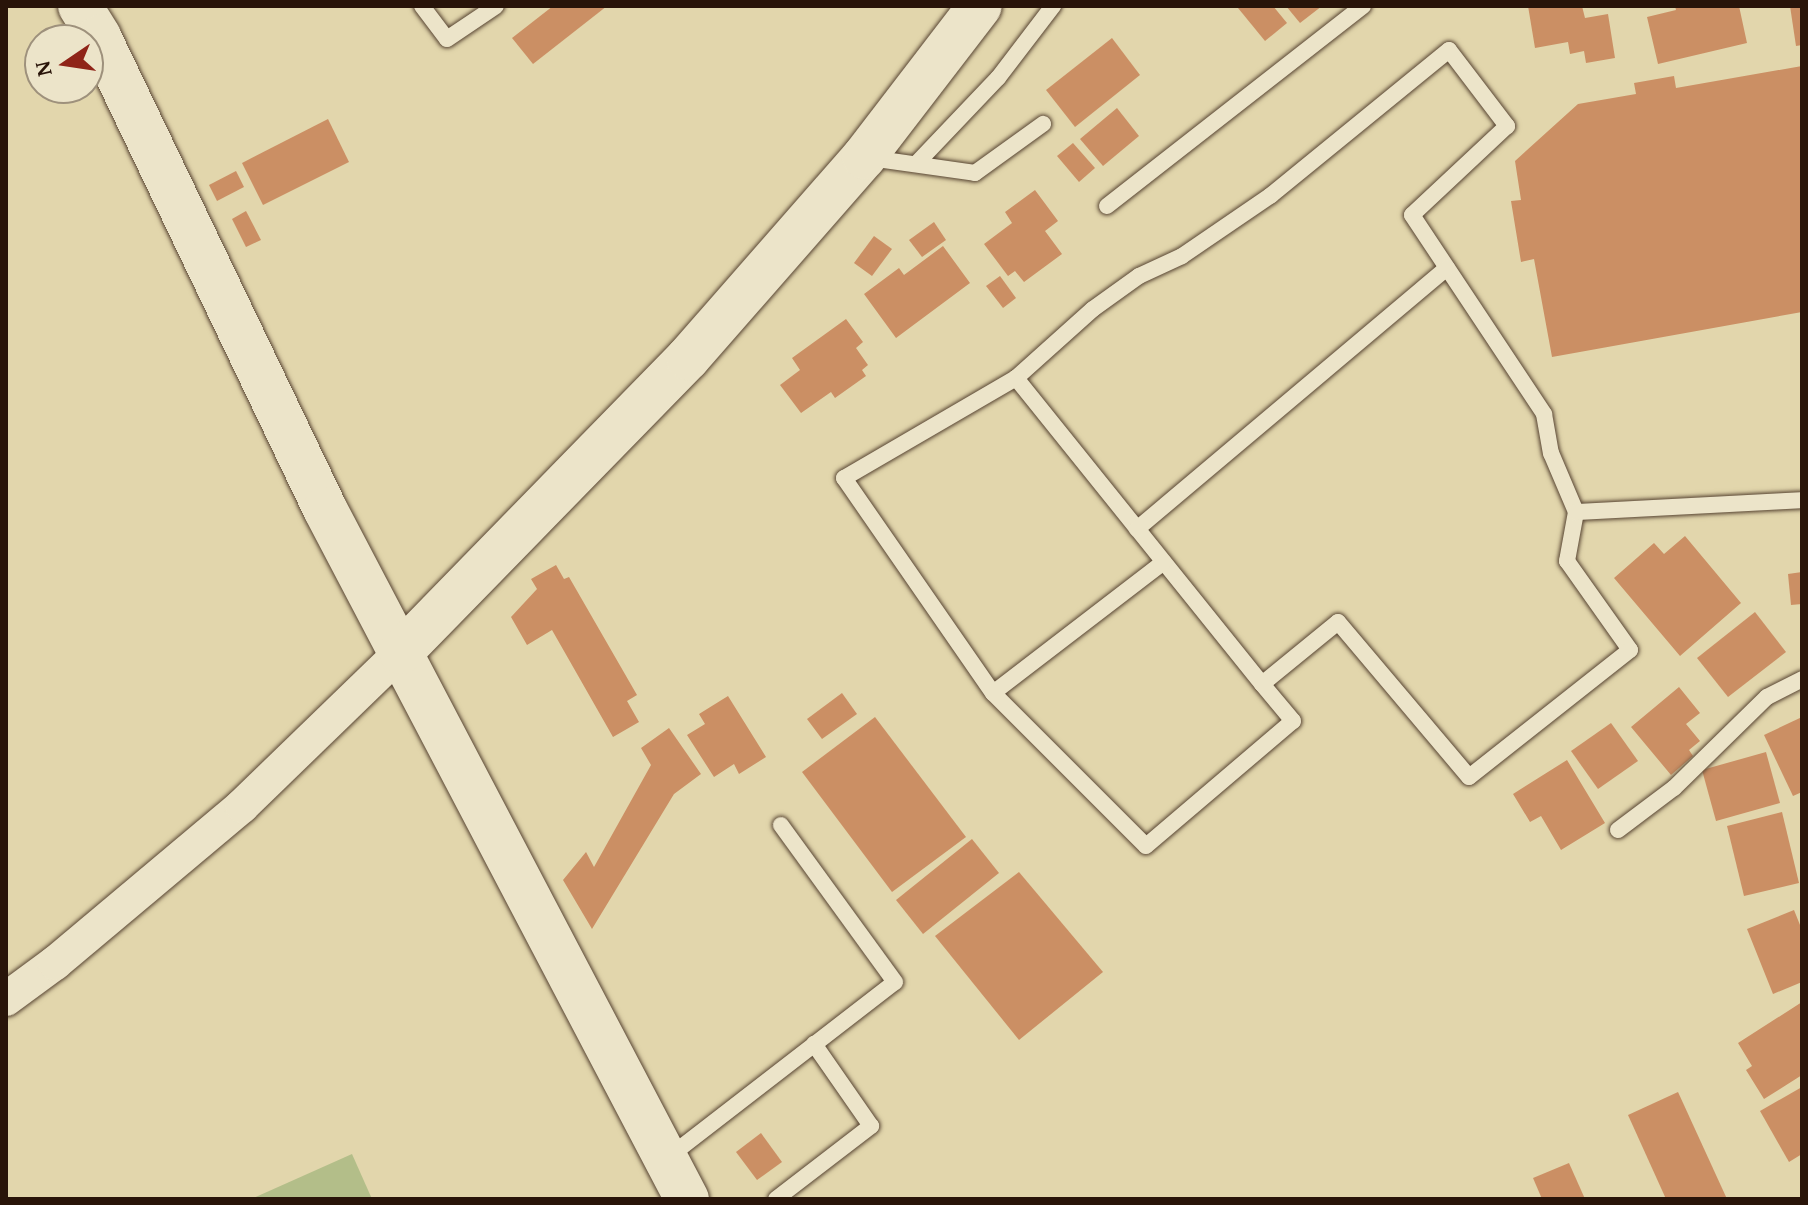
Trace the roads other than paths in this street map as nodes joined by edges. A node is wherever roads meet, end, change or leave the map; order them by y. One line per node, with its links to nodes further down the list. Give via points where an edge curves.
1 (80, 6): 17 (street, via 325,509)
2 (422, 6): 3 (lane, via 447,39)
3 (496, 6)
4 (980, 6): 8 (street)
5 (1053, 6): 9 (lane, via 998,78)
6 (1363, 6): 10 (lane)
7 (1043, 124): 9 (lane, via 975,173)
8 (864, 157): 9 (lane); 17 (street, via 688,358)
9 (916, 164)
10 (1107, 206)
11 (1447, 268): 12 (lane, via 1412,215 1507,126 1449,50 1270,196 1093,309); 14 (lane, via 1544,414 1551,453); 15 (lane)
12 (1016, 378): 15 (lane); 20 (lane, via 844,478)
13 (1802, 500): 14 (lane)
14 (1576, 512): 19 (lane, via 1567,561 1630,650 1469,777 1338,622)
15 (1137, 529): 16 (lane)
16 (1164, 562): 19 (lane); 20 (lane)
17 (401, 652): 23 (street, via 242,806); 25 (street)
18 (1802, 679): 22 (lane, via 1767,697 1674,788)
19 (1262, 684): 20 (lane, via 1293,721 1146,846)
20 (993, 693)
21 (781, 825): 24 (lane, via 895,982)
22 (1618, 830)
23 (6, 999)
24 (814, 1044): 25 (lane); 27 (lane, via 871,1126)
25 (665, 1160): 26 (street)
26 (687, 1199)
27 (776, 1199)

